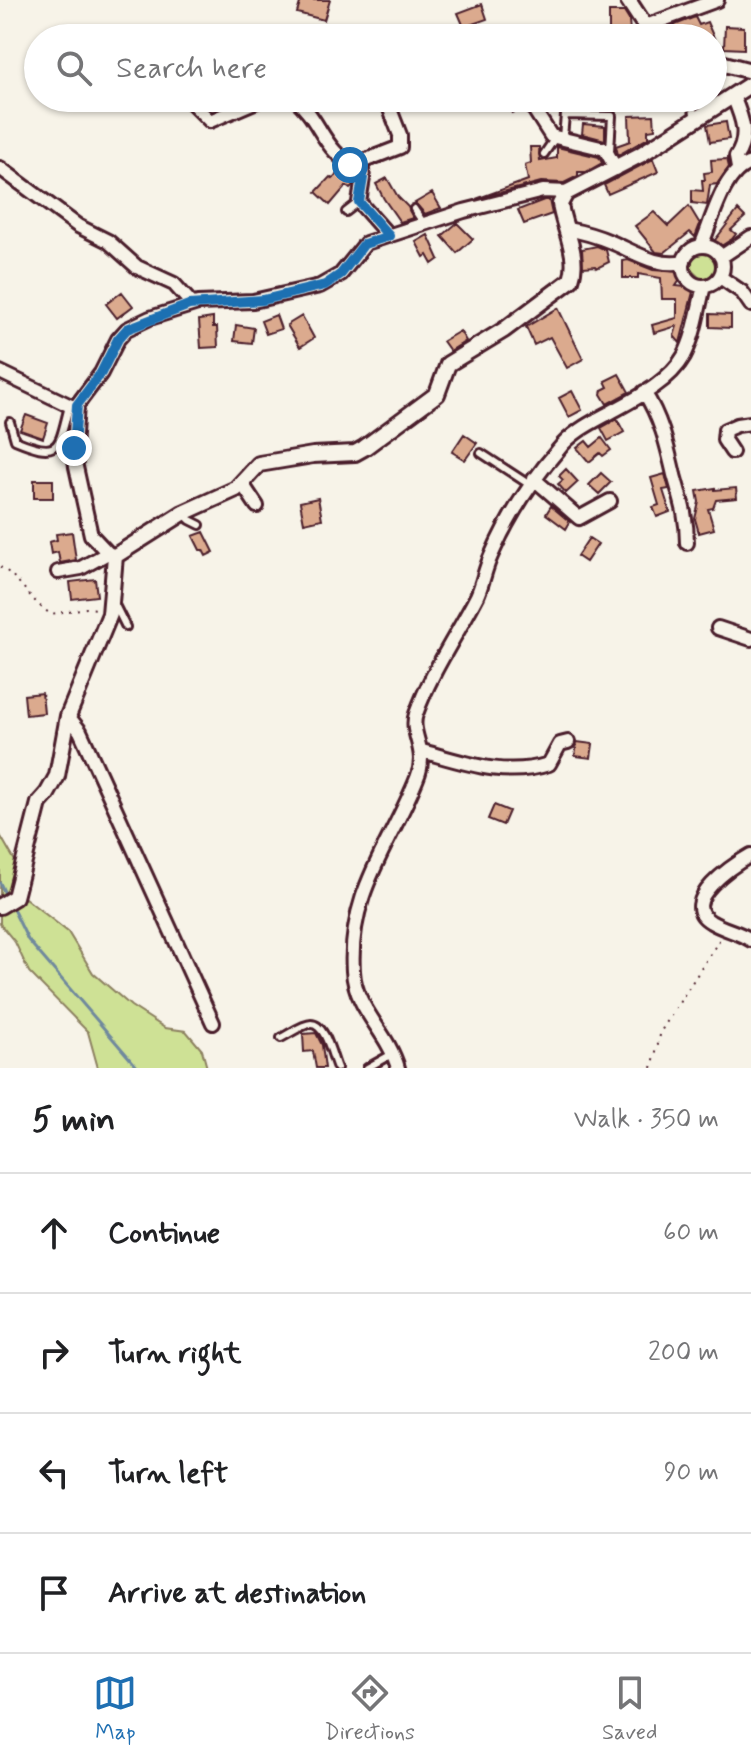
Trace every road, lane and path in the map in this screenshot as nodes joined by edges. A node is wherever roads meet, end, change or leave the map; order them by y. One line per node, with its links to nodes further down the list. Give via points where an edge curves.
1 (628, 0): 3 (street)
2 (717, 0): 4 (street)
3 (644, 24)
4 (666, 24)
5 (727, 65): 6 (street)
6 (751, 71)
7 (751, 84): 8 (street)
8 (733, 96): 9 (street); 23 (street, via 744,125)
9 (727, 100)
10 (201, 112): 11 (street, via 210,121)
11 (231, 112)
12 (308, 112): 24 (street, via 333,151)
13 (391, 112): 24 (street, via 400,147 361,162)
14 (536, 112): 18 (street, via 547,132)
15 (694, 112): 17 (lane)
16 (707, 112): 17 (street)
17 (695, 119): 20 (street)
18 (559, 139): 19 (lane); 20 (street, via 600,147); 20 (lane, via 565,115 612,116)
19 (544, 154)
20 (613, 162): 25 (street)
21 (751, 163): 23 (street)
22 (0, 168): 38 (street, via 137,267 174,284)
23 (738, 168): 33 (street)
24 (361, 170): 26 (street)
25 (568, 192): 29 (street, via 543,191); 30 (street, via 560,204)
26 (359, 202): 28 (lane); 31 (street)
27 (414, 209): 29 (lane)
28 (346, 212)
29 (424, 224): 31 (street)
30 (567, 229): 35 (street, via 600,237 658,263); 48 (street, via 571,280 445,366 439,389 428,402 355,453 259,464)
31 (389, 236): 38 (street, via 364,244 341,274 320,286 263,300)
32 (751, 237): 34 (street)
33 (701, 246): 34 (street); 35 (street)
34 (721, 257): 36 (street)
35 (684, 262): 37 (street, via 688,279)
36 (720, 277): 37 (street); 39 (street)
37 (704, 286): 41 (street, via 683,358)
38 (192, 304): 42 (street, via 124,332)
39 (751, 305)
40 (0, 372): 42 (street)
41 (644, 392): 47 (street, via 571,436); 53 (street, via 665,437 687,515)
42 (73, 408): 43 (lane, via 51,449 41,451 15,440); 54 (street, via 74,448 91,535)
43 (10, 422)
44 (751, 423): 45 (street, via 725,430)
45 (732, 452)
46 (481, 453): 47 (lane)
47 (532, 482): 49 (street, via 579,518); 63 (street, via 415,717)
48 (243, 485): 50 (street); 51 (street)
49 (610, 501)
50 (257, 506)
51 (183, 513): 52 (lane); 54 (street)
52 (200, 525)
53 (687, 543)
54 (112, 554): 56 (street); 57 (street)
55 (0, 567): 57 (path, via 51,614)
56 (58, 572)
57 (112, 604): 58 (lane); 61 (street)
58 (126, 627)
59 (718, 628): 60 (street)
60 (751, 639)
61 (68, 716): 65 (street, via 57,776 39,803 17,894); 68 (street, via 80,731)
62 (568, 742): 63 (street, via 560,744 549,764 511,771)
63 (422, 751): 70 (street, via 418,776 362,897 353,931 355,988)
64 (751, 855): 66 (street, via 718,877 703,896 705,918)
65 (5, 904)
66 (727, 929): 67 (street); 74 (path, via 661,1031)
67 (751, 940)
68 (213, 1023)
69 (281, 1038): 71 (lane, via 315,1024)
70 (392, 1053): 72 (lane); 73 (street)
71 (337, 1068)
72 (367, 1068)
73 (398, 1068)
74 (652, 1068)

